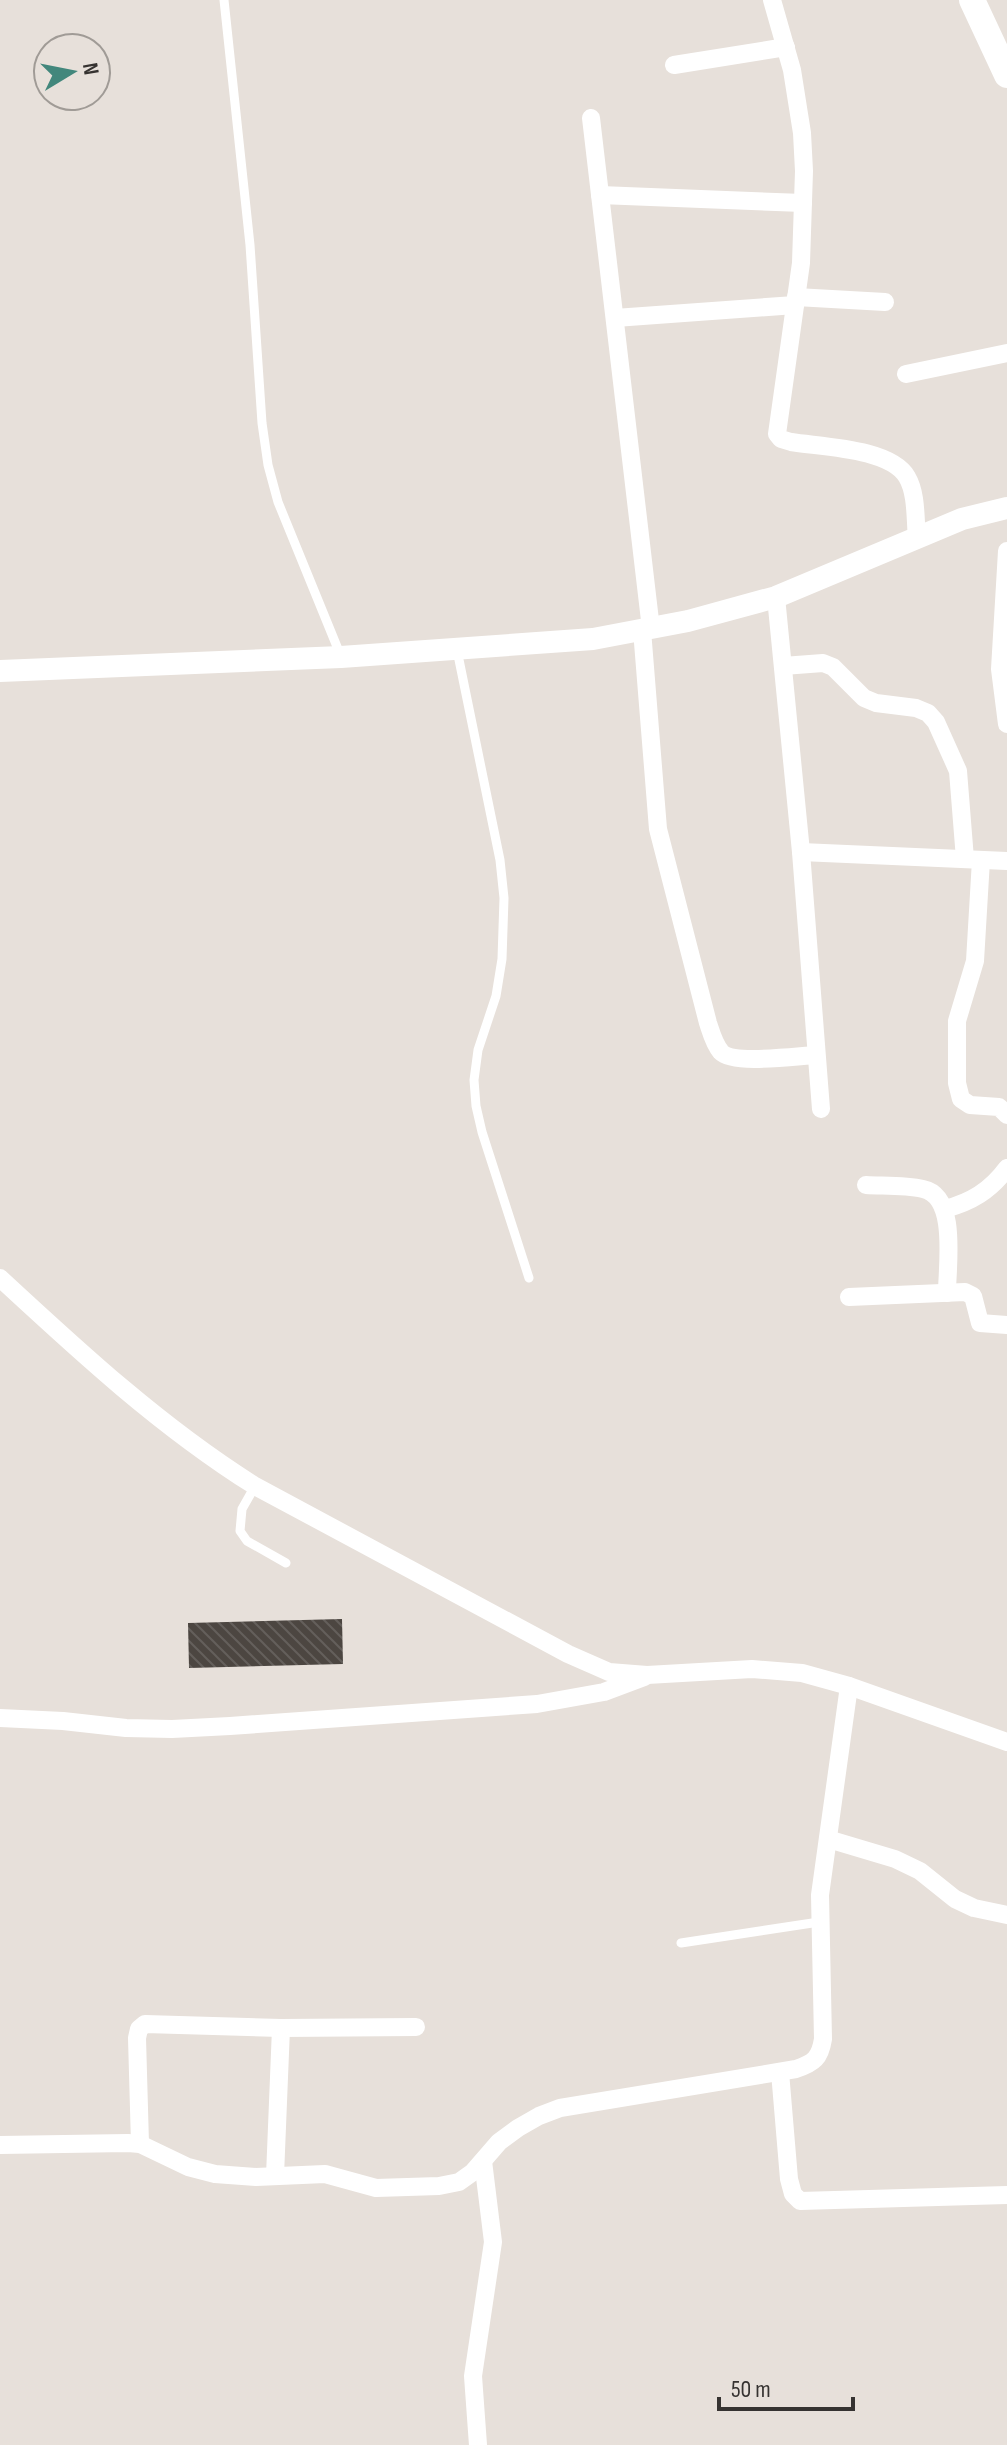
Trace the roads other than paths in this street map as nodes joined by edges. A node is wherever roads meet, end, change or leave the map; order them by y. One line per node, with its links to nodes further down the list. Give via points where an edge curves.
1 (224, 0): 21 (lane, via 268,465)
2 (772, 0): 4 (street)
3 (972, 0): 6 (main road)
4 (786, 47): 5 (street); 9 (street, via 802,133)
5 (674, 65)
6 (1007, 75)
7 (591, 118): 8 (street)
8 (600, 195): 9 (street); 12 (street)
9 (803, 203): 10 (street)
10 (796, 301): 11 (street); 12 (street); 16 (street, via 777,434 791,442 890,462 912,490)
11 (885, 302)
12 (615, 318): 19 (street)
13 (1007, 353): 14 (street)
14 (906, 374)
15 (1007, 508): 16 (street)
16 (917, 538): 18 (street)
17 (1007, 551): 24 (street, via 1000,669)
18 (776, 597): 19 (street); 22 (street)
19 (646, 629): 20 (street, via 593,639); 28 (street, via 658,829 711,1032 721,1052 736,1059)
20 (457, 650): 21 (street); 35 (lane, via 504,898 502,959 478,1050 476,1106)
21 (341, 657): 23 (street)
22 (783, 666): 25 (street); 26 (street, via 823,663 864,698 928,713 958,771)
23 (0, 671)
24 (1007, 724)
25 (801, 852): 26 (street); 28 (street)
26 (973, 860): 27 (street); 30 (street, via 975,961 957,1021 957,1083 961,1099 970,1105 999,1107)
27 (1007, 861)
28 (816, 1055): 29 (street)
29 (821, 1109)
30 (1007, 1115)
31 (1007, 1168): 33 (street, via 979,1196)
32 (866, 1185): 33 (street, via 925,1189 938,1195)
33 (945, 1209): 36 (street)
34 (0, 1278): 39 (street, via 116,1384 180,1436)
35 (529, 1278)
36 (947, 1293): 37 (street); 38 (street, via 973,1296 980,1323)
37 (849, 1297)
38 (1007, 1325)
39 (255, 1486): 40 (lane, via 242,1509 240,1531 247,1541); 41 (street, via 568,1654 609,1672)
40 (286, 1563)
41 (647, 1675): 42 (street, via 752,1669 802,1673); 43 (street, via 572,1699 449,1711 172,1729)
42 (849, 1686): 44 (street); 45 (street)
43 (0, 1718)
44 (1007, 1742)
45 (828, 1839): 46 (street, via 895,1859 955,1899); 47 (street)
46 (1007, 1915)
47 (819, 1922): 48 (lane); 51 (street, via 821,2053 814,2063)
48 (681, 1943)
49 (416, 2027): 50 (street)
50 (281, 2028): 52 (street, via 145,2024 139,2029); 55 (street)
51 (780, 2072): 54 (street, via 560,2108 518,2128); 56 (street, via 789,2179 800,2201)
52 (140, 2144): 53 (street); 55 (street, via 215,2174)
53 (0, 2145)
54 (483, 2161): 55 (street, via 459,2182 439,2186 376,2188 325,2174); 57 (street, via 493,2242 473,2376)
55 (275, 2176)
56 (1007, 2195)
57 (478, 2445)

